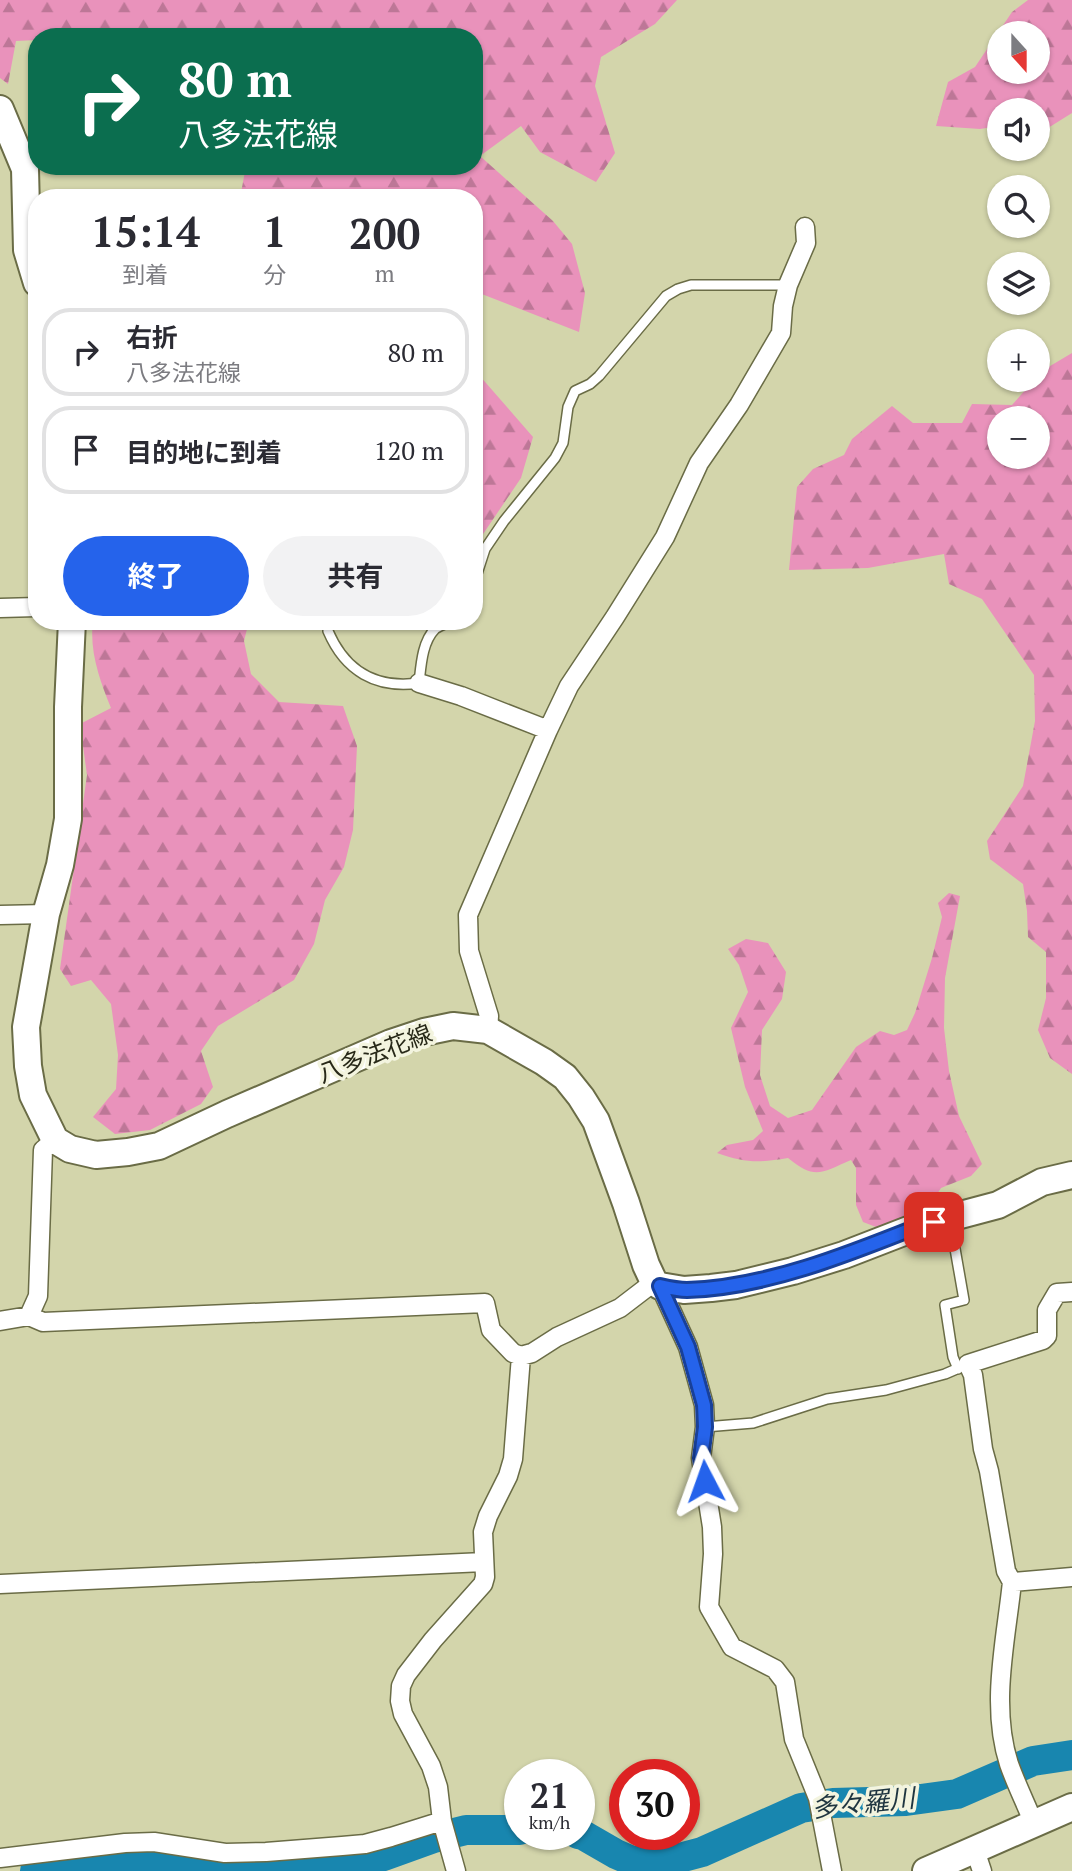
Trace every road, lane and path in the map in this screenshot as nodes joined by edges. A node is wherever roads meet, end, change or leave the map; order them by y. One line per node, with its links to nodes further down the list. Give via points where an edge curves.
1 (0, 109): 3 (main road, via 25,169)
2 (805, 227): 4 (street, via 806,243)
3 (28, 253)
4 (788, 285): 5 (lane, via 691,285 666,296 599,376 575,391 563,443); 12 (street, via 781,333 699,463 665,537 569,686)
5 (483, 555)
6 (28, 607): 7 (street)
7 (0, 608)
8 (72, 630): 13 (main road, via 68,819)
9 (435, 630): 11 (lane, via 422,658)
10 (328, 631): 11 (lane, via 350,664 374,680 391,685)
11 (419, 683): 12 (street)
12 (548, 730): 15 (street, via 468,915 469,951 489,1016)
13 (46, 914): 14 (street); 16 (main road, via 26,1027 33,1095)
14 (0, 915)
15 (488, 1030): 16 (main road, 八多法花線, via 453,1026 391,1043 159,1146 96,1155); 19 (main road, 八多法花線, via 565,1077 596,1121 646,1265)
16 (55, 1140): 21 (street, via 43,1150 38,1296)
17 (1072, 1175): 18 (main road, via 1042,1182 998,1205)
18 (949, 1219): 19 (main road, via 818,1264 736,1285 684,1290); 24 (lane, via 964,1300 945,1305 953,1357)
19 (657, 1284): 23 (street, via 620,1308); 25 (street, via 688,1347 704,1405)
20 (1072, 1292): 24 (street, via 1058,1293 1046,1310 1047,1336 1043,1340)
21 (29, 1317): 22 (street); 23 (street, via 43,1322 485,1303 491,1330)
22 (0, 1321)
23 (521, 1356): 26 (street, via 513,1459 486,1524)
24 (963, 1366): 25 (lane, via 886,1390 827,1399 753,1423); 28 (street, via 973,1374 983,1449 1006,1571)
25 (705, 1427): 36 (street, via 701,1458 713,1554 709,1607 732,1647 775,1669 785,1682 794,1739 818,1798)
26 (484, 1562): 29 (street); 32 (street, via 484,1584 433,1640 401,1686 403,1714 431,1766)
27 (1072, 1577): 28 (street)
28 (1012, 1581): 31 (street, via 1000,1670 1002,1721 1009,1763)
29 (0, 1584)
30 (1072, 1807): 31 (main road)
31 (1034, 1824): 34 (main road)
32 (445, 1830): 33 (street, via 365,1844 266,1852 225,1853 154,1842); 35 (street)
33 (0, 1858)
34 (978, 1861): 37 (main road)
35 (456, 1871)
36 (832, 1871)
37 (926, 1871)

